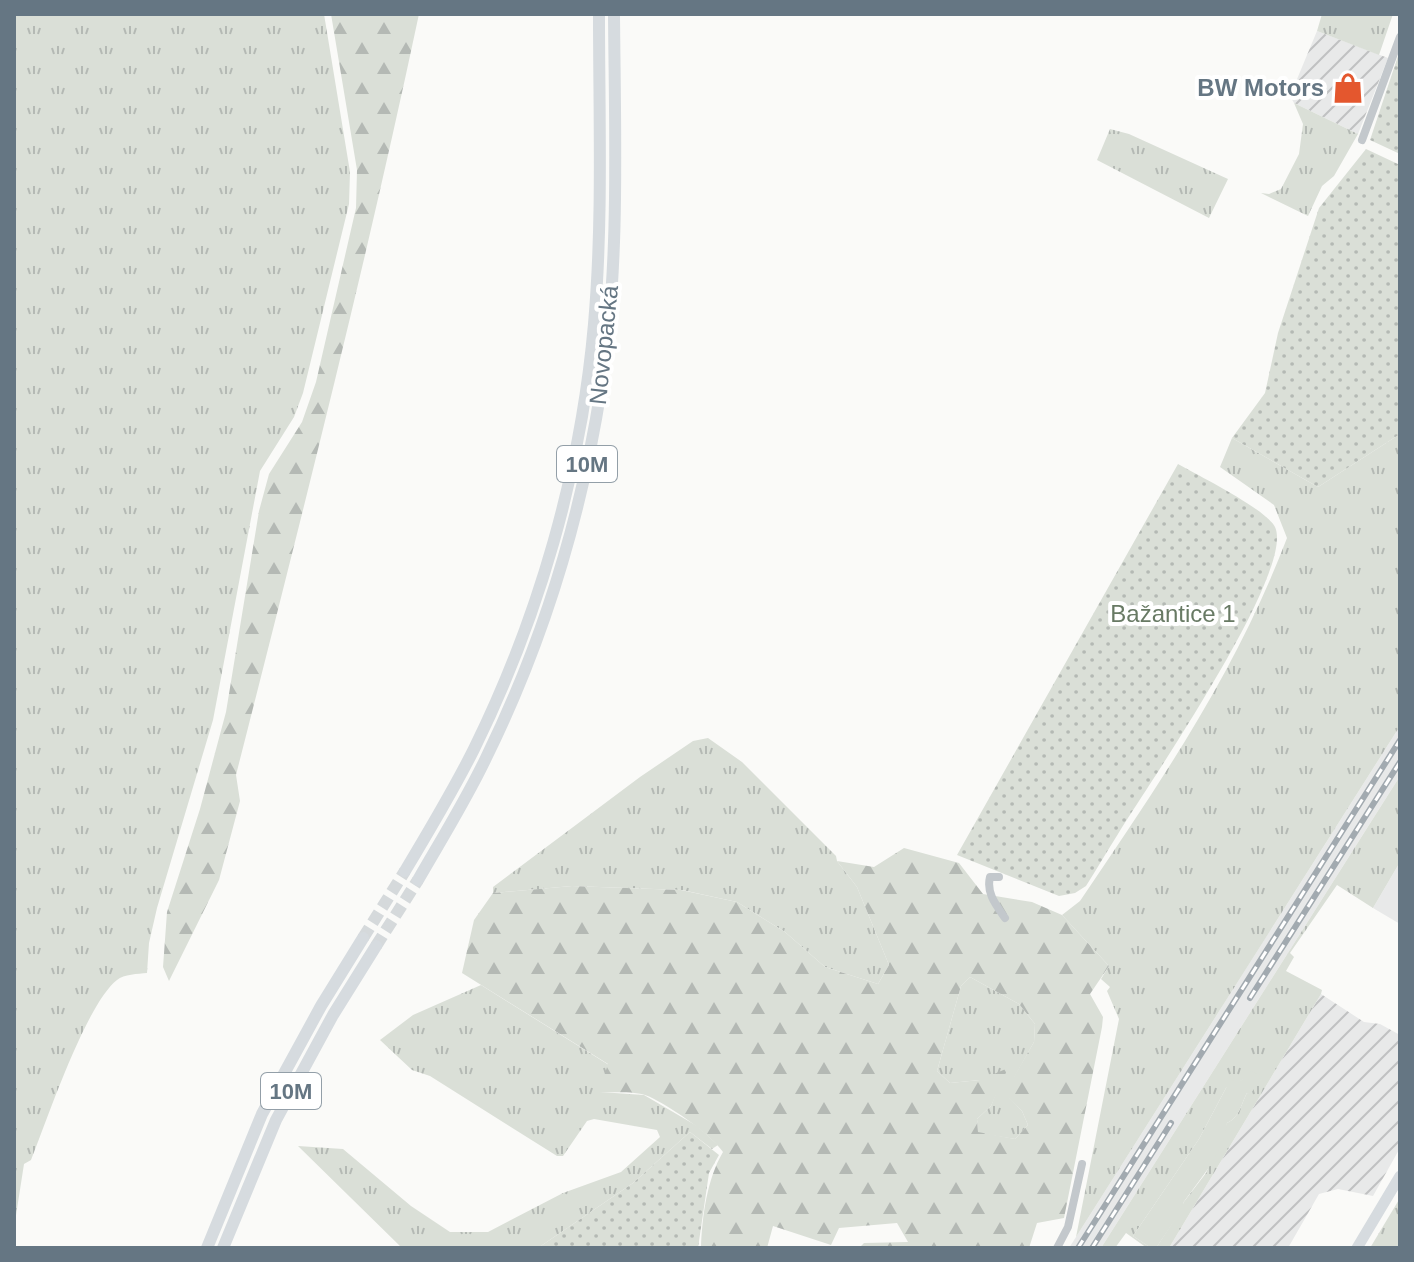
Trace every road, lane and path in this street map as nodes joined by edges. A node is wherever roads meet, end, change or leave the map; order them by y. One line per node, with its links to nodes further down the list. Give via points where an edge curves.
1 (599, 14): 5 (highway, Novopacká / 10M, via 598,258 575,453 520,644 473,751)
2 (614, 14): 7 (highway, Novopacká / 10M, via 613,257 590,453 534,649 486,758)
3 (1400, 37): 4 (street)
4 (1362, 140)
5 (405, 871)
6 (999, 877): 8 (street, via 990,877 989,887)
7 (418, 880)
8 (1005, 918)
9 (363, 938): 13 (highway, 10M, via 262,1114)
10 (376, 946): 14 (highway, 10M, via 276,1120)
11 (1082, 1164): 15 (street, via 1068,1227)
12 (1400, 1176): 16 (main road)
13 (207, 1248)
14 (223, 1248)
15 (1057, 1248)
16 (1357, 1248)

